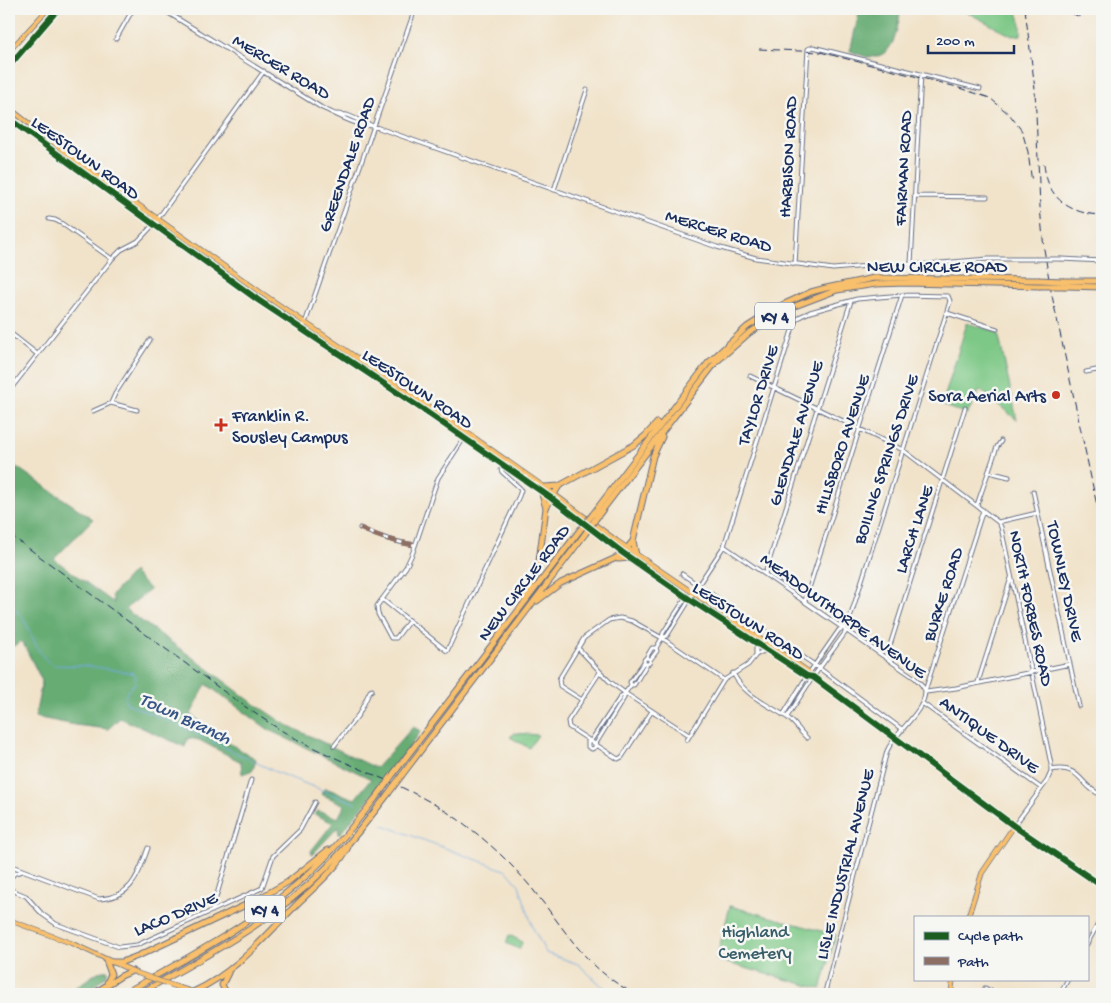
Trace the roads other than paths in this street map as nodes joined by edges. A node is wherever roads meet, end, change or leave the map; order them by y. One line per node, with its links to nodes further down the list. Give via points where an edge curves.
1 (48, 9): 7 (main road)
2 (58, 9): 8 (main road)
3 (133, 9): 6 (street)
4 (162, 9): 9 (street, MERCER ROAD)
5 (415, 9): 15 (street, GREENDALE ROAD)
6 (116, 39)
7 (9, 51)
8 (9, 66)
9 (264, 71): 15 (street, MERCER ROAD, via 312,102 346,119); 20 (street)
10 (921, 74): 11 (street); 17 (street, FAIRMAN ROAD); 24 (street, HARBISON ROAD, via 813,47 807,51)
11 (980, 89)
12 (587, 90): 16 (street)
13 (9, 108): 20 (main road, LEESTOWN ROAD)
14 (9, 119): 21 (main road, LEESTOWN ROAD)
15 (373, 126): 16 (street, MERCER ROAD); 34 (street, GREENDALE ROAD)
16 (554, 190): 24 (street, MERCER ROAD, via 740,255)
17 (914, 196): 18 (street); 25 (street, FAIRMAN ROAD)
18 (987, 198)
19 (49, 219): 22 (street, via 61,223)
20 (158, 219): 21 (street); 34 (main road, LEESTOWN ROAD)
21 (154, 224): 22 (street, via 138,241); 36 (main road, LEESTOWN ROAD)
22 (112, 258): 39 (street)
23 (1102, 261): 25 (street, MERCER ROAD, bridge, via 988,259)
24 (795, 264): 25 (street, MERCER ROAD, via 833,269)
25 (911, 264)
26 (1102, 281): 28 (highway, NEW CIRCLE ROAD / KY 4)
27 (1038, 283): 28 (highway, NEW CIRCLE ROAD / KY 4, bridge); 47 (highway, NEW CIRCLE ROAD / KY 4, via 874,278 811,292 780,306 747,327 708,363); 50 (highway, NEW CIRCLE ROAD / KY 4, via 876,284 823,294 787,309 744,337 716,362)
28 (1064, 283): 29 (highway, NEW CIRCLE ROAD / KY 4)
29 (1102, 287)
30 (902, 295): 31 (street, TAYLOR DRIVE); 32 (street, TAYLOR DRIVE); 53 (street, HILLSBORO AVENUE)
31 (949, 298): 33 (street, BOILING SPRINGS DRIVE)
32 (851, 300): 44 (street, TAYLOR DRIVE, via 798,318); 48 (street, GLENDALE AVENUE)
33 (947, 313): 35 (street); 57 (street, BOILING SPRINGS DRIVE)
34 (305, 323): 36 (street, GREENDALE ROAD); 54 (main road, LEESTOWN ROAD)
35 (997, 329)
36 (303, 330): 55 (main road, LEESTOWN ROAD)
37 (9, 332): 39 (street)
38 (150, 340): 46 (street)
39 (37, 354): 45 (street)
40 (1102, 369): 41 (street); 42 (street)
41 (1086, 372)
42 (1102, 375)
43 (750, 376): 44 (street, NORTH FORBES ROAD)
44 (774, 387): 48 (street, NORTH FORBES ROAD); 76 (street, TAYLOR DRIVE)
45 (9, 391)
46 (111, 403): 51 (street); 52 (street)
47 (673, 407): 62 (highway, via 640,440); 70 (highway, NEW CIRCLE ROAD / KY 4)
48 (817, 407): 53 (street, NORTH FORBES ROAD); 83 (street, GLENDALE AVENUE)
49 (965, 408): 61 (street, LARCH LANE)
50 (679, 409): 70 (highway, NEW CIRCLE ROAD / KY 4); 74 (highway, via 653,456)
51 (93, 410)
52 (137, 410)
53 (860, 429): 57 (street, NORTH FORBES ROAD); 89 (street, HILLSBORO AVENUE)
54 (469, 434): 55 (street); 58 (main road, LEESTOWN ROAD)
55 (464, 438): 58 (main road, LEESTOWN ROAD); 75 (street, via 438,478)
56 (1001, 441): 59 (street)
57 (903, 450): 61 (street, NORTH FORBES ROAD); 93 (street, BOILING SPRINGS DRIVE, via 850,618)
58 (505, 462): 63 (main road, LEESTOWN ROAD); 92 (street, via 502,474 521,490 447,651)
59 (989, 472): 60 (street); 66 (street)
60 (1009, 477)
61 (943, 480): 66 (street, NORTH FORBES ROAD); 99 (street, LARCH LANE)
62 (559, 486): 63 (highway); 65 (highway)
63 (543, 489): 65 (main road, LEESTOWN ROAD); 67 (highway)
64 (1033, 491): 69 (street, TOWNLEY DRIVE)
65 (553, 496): 67 (highway); 77 (main road, LEESTOWN ROAD); 78 (main road, LEESTOWN ROAD)
66 (977, 505): 68 (street, NORTH FORBES ROAD)
67 (546, 508): 91 (highway, via 535,576)
68 (983, 510): 71 (street, NORTH FORBES ROAD); 111 (street, BURKE ROAD)
69 (1038, 513): 71 (street); 100 (street, TOWNLEY DRIVE)
70 (595, 516): 73 (highway, NEW CIRCLE ROAD / KY 4, bridge)
71 (998, 522): 84 (street, NORTH FORBES ROAD)
72 (360, 528): 75 (street, via 375,536)
73 (582, 532): 90 (highway, NEW CIRCLE ROAD / KY 4); 91 (highway, NEW CIRCLE ROAD / KY 4)
74 (633, 541): 77 (highway); 79 (highway)
75 (415, 545): 88 (street, via 406,567)
76 (724, 546): 83 (street, MEADOWTHORPE AVENUE); 85 (street, TAYLOR DRIVE)
77 (627, 548): 78 (highway); 79 (main road, LEESTOWN ROAD)
78 (623, 553): 80 (main road, LEESTOWN ROAD); 81 (highway)
79 (636, 554): 86 (main road, LEESTOWN ROAD)
80 (630, 558): 81 (highway); 87 (main road, LEESTOWN ROAD)
81 (612, 560): 90 (highway, via 562,583)
82 (682, 574): 85 (street)
83 (765, 574): 89 (street, MEADOWTHORPE AVENUE)
84 (1011, 577): 104 (street, NORTH FORBES ROAD); 109 (street)
85 (699, 585): 86 (street, TAYLOR DRIVE); 101 (street)
86 (692, 594): 87 (street, TAYLOR DRIVE); 106 (main road, LEESTOWN ROAD)
87 (688, 599): 94 (street, TAYLOR DRIVE, via 670,631); 95 (main road, LEESTOWN ROAD)
88 (382, 600): 92 (street); 92 (street, via 377,606 378,614 389,636 396,638)
89 (804, 601): 93 (street, MEADOWTHORPE AVENUE)
90 (529, 608): 133 (highway, NEW CIRCLE ROAD / KY 4, bridge)
91 (518, 610): 134 (highway, NEW CIRCLE ROAD / KY 4, bridge)
92 (409, 621)
93 (844, 628): 99 (street, MEADOWTHORPE AVENUE); 101 (street, BOILING SPRINGS DRIVE); 102 (street, BOILING SPRINGS DRIVE, via 844,634)
94 (662, 638): 96 (street, via 620,618 599,626 584,638); 108 (street); 112 (street, TAYLOR DRIVE, via 657,650 630,682)
95 (754, 641): 97 (main road, LEESTOWN ROAD); 98 (street)
96 (578, 648): 103 (street); 113 (street, via 559,682 560,686)
97 (770, 651): 98 (street); 106 (main road, LEESTOWN ROAD)
98 (756, 655): 105 (street, via 748,665)
99 (886, 658): 111 (street, MEADOWTHORPE AVENUE, via 919,681)
100 (1070, 664): 104 (street, MEADOWTHORPE AVENUE); 115 (street, TOWNLEY DRIVE)
101 (814, 665): 102 (street); 106 (street, BOILING SPRINGS DRIVE)
102 (819, 668): 107 (street, BOILING SPRINGS DRIVE); 119 (street)
103 (600, 672): 112 (street); 113 (street)
104 (1031, 672): 109 (street, MEADOWTHORPE AVENUE); 127 (street, NORTH FORBES ROAD)
105 (733, 673): 108 (street); 117 (street, via 750,696)
106 (808, 674): 107 (main road, LEESTOWN ROAD); 117 (street, BOILING SPRINGS DRIVE)
107 (813, 677): 118 (street, BOILING SPRINGS DRIVE); 121 (main road, LEESTOWN ROAD)
108 (724, 680): 120 (street)
109 (978, 683): 111 (street, MEADOWTHORPE AVENUE)
110 (372, 690): 125 (street, via 359,714)
111 (925, 691): 114 (street, BURKE ROAD)
112 (625, 693): 116 (street); 124 (street); 126 (street)
113 (582, 700): 124 (street, via 568,721 568,727)
114 (922, 703): 119 (street, BURKE ROAD); 129 (street, ANTIQUE DRIVE)
115 (1079, 706)
116 (652, 711): 120 (street); 126 (street, via 622,758 616,759)
117 (783, 715): 118 (street)
118 (787, 718): 122 (street)
119 (903, 730): 121 (street, BURKE ROAD)
120 (690, 735): 123 (street)
121 (895, 737): 132 (main road, LEESTOWN ROAD); 161 (street, LISLE INDUSTRIAL AVENUE, via 881,770 824,992)
122 (807, 738)
123 (686, 740)
124 (589, 741): 126 (street, via 588,747)
125 (334, 746)
126 (596, 746)
127 (1051, 770): 129 (street); 130 (street, via 1062,768 1074,772 1090,789)
128 (251, 780): 141 (street)
129 (1041, 788): 132 (street)
130 (1102, 795)
131 (315, 802): 141 (street, LACO DRIVE, via 300,830 273,856 262,888)
132 (1014, 826): 139 (main road, LEESTOWN ROAD); 142 (main road, via 982,873)
133 (350, 842): 149 (highway, via 344,855 315,887); 158 (highway, NEW CIRCLE ROAD / KY 4, via 323,871 271,914)
134 (337, 844): 146 (highway, via 263,897); 157 (highway, NEW CIRCLE ROAD / KY 4, via 304,877 261,912)
135 (148, 848): 137 (street, via 133,884 108,898 98,898)
136 (9, 865): 137 (street)
137 (24, 871): 138 (street)
138 (9, 879)
139 (1102, 886)
140 (9, 889): 141 (street, LACO DRIVE, via 26,896 50,921 122,947 137,945)
141 (212, 912)
142 (968, 916)
143 (1102, 917): 145 (street)
144 (9, 920): 147 (main road, via 70,942)
145 (1088, 942)
146 (140, 955): 148 (highway); 150 (highway, via 132,961)
147 (106, 960): 148 (main road); 153 (highway, via 111,977)
148 (112, 962): 150 (main road)
149 (231, 968): 155 (highway, via 213,982); 160 (highway, via 222,982)
150 (133, 972): 153 (highway); 155 (main road, bridge)
151 (953, 980): 162 (main road)
152 (1067, 980): 164 (street)
153 (103, 988): 156 (highway)
154 (985, 988): 163 (street)
155 (190, 992): 159 (main road)
156 (93, 994)
157 (122, 994)
158 (138, 994)
159 (200, 994)
160 (227, 994)
161 (832, 994)
162 (951, 994)
163 (998, 994)
164 (1060, 994)

